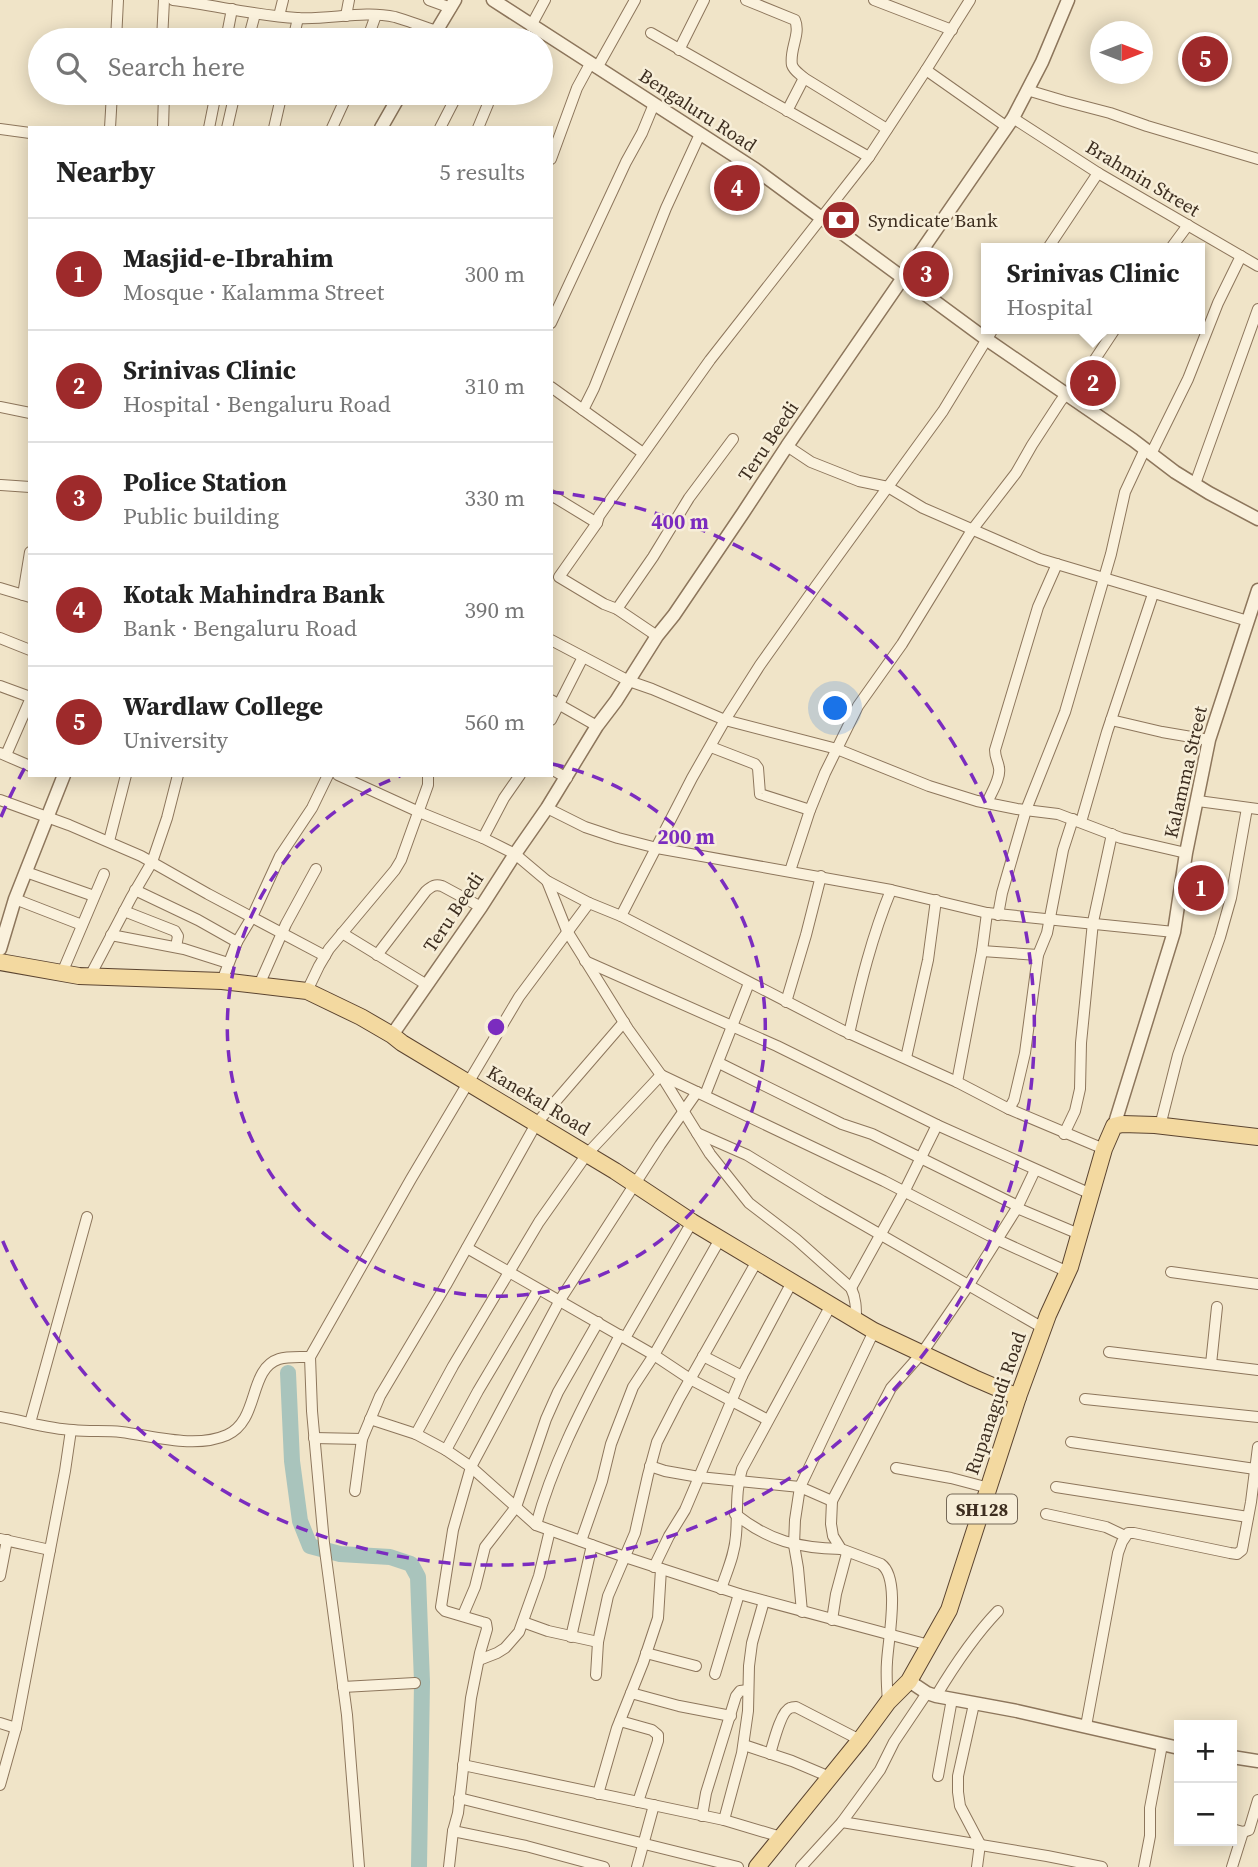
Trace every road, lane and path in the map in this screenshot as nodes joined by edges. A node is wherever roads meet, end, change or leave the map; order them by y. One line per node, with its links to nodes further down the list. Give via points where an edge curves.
1 (118, 0): 25 (street)
2 (164, 0): 26 (street)
3 (173, 0): 15 (street)
4 (250, 0): 19 (street)
5 (283, 0): 21 (street)
6 (349, 0): 22 (street)
7 (429, 0): 17 (street)
8 (495, 0): 24 (street, Bengaluru Road)
9 (545, 0): 24 (street)
10 (635, 0): 38 (street)
11 (704, 0): 37 (street)
12 (746, 0): 40 (street, via 794,20 792,66)
13 (970, 0): 34 (street)
14 (1068, 0): 41 (street, Teru Beedi)
15 (193, 1): 18 (street)
16 (880, 1): 34 (street)
17 (453, 4): 32 (street)
18 (232, 9): 19 (street); 27 (street)
19 (251, 13): 21 (street); 28 (street)
20 (376, 15): 22 (street); 30 (street); 31 (street, via 395,17)
21 (279, 16): 23 (street)
22 (346, 16): 23 (street)
23 (298, 18): 29 (street)
24 (531, 26): 33 (street, Bengaluru Road)
25 (117, 28)
26 (163, 28)
27 (228, 28)
28 (249, 28)
29 (296, 28)
30 (372, 28)
31 (418, 28)
32 (439, 28)
33 (534, 28)
34 (952, 30): 39 (street)
35 (651, 33): 37 (street)
36 (553, 40): 38 (street, Bengaluru Road)
37 (679, 50): 52 (street)
38 (594, 66): 42 (street, Bengaluru Road); 67 (street, via 577,88)
39 (926, 70): 53 (street, Brahmin Street); 64 (street)
40 (804, 78): 52 (street); 64 (street)
41 (1027, 90): 53 (street, Teru Beedi); 69 (street)
42 (654, 104): 66 (street, Bengaluru Road); 79 (street)
43 (111, 105): 54 (street)
44 (164, 105): 55 (street)
45 (214, 105): 56 (street)
46 (232, 105): 57 (street)
47 (279, 105): 58 (street)
48 (343, 105): 59 (street)
49 (394, 105): 60 (street)
50 (452, 105): 61 (street)
51 (488, 105): 62 (street)
52 (787, 111): 68 (street)
53 (1010, 122): 70 (street, Brahmin Street); 77 (street, Teru Beedi)
54 (110, 126)
55 (163, 126)
56 (209, 126)
57 (227, 126)
58 (274, 126)
59 (333, 126)
60 (382, 126)
61 (441, 126)
62 (479, 126)
63 (0, 129): 65 (street)
64 (887, 129): 68 (street)
65 (28, 133)
66 (700, 134): 71 (street, Bengaluru Road); 86 (street)
67 (553, 154)
68 (869, 157): 71 (street)
69 (1258, 159)
70 (1098, 173): 72 (street, Brahmin Street); 73 (street)
71 (821, 219): 77 (street, Bengaluru Road); 91 (street)
72 (1188, 225): 74 (street); 75 (street, Brahmin Street)
73 (1051, 243)
74 (1175, 243)
75 (1241, 256): 76 (street, Brahmin Street); 90 (street, via 1188,379)
76 (1258, 266)
77 (904, 278): 80 (street, Bengaluru Road); 89 (street, Teru Beedi)
78 (1258, 309): 92 (street)
79 (553, 319)
80 (981, 329)
81 (989, 334): 84 (street, Bengaluru Road); 95 (street, via 943,411)
82 (1111, 334): 84 (street)
83 (553, 388): 86 (street)
84 (1068, 396): 90 (street, Bengaluru Road); 99 (street)
85 (0, 407): 87 (street)
86 (583, 410): 91 (street)
87 (28, 413)
88 (733, 439): 108 (street)
89 (787, 446): 95 (street, via 833,472); 110 (street, Teru Beedi)
90 (1148, 451): 92 (street, Bengaluru Road); 103 (street, via 1125,492)
91 (643, 453): 98 (street)
92 (1195, 484): 97 (street, Bengaluru Road)
93 (1, 485): 94 (street)
94 (28, 487)
95 (888, 487): 99 (street); 120 (street)
96 (553, 496): 98 (street)
97 (1258, 519)
98 (597, 523): 102 (street)
99 (972, 530): 100 (street); 125 (street, via 858,706)
100 (1057, 564): 103 (street); 139 (street, via 1016,676 995,750 999,774)
101 (28, 574): 107 (street)
102 (555, 574): 108 (street)
103 (1103, 579): 106 (street); 143 (street, via 1065,712)
104 (0, 588): 107 (street)
105 (1258, 590): 109 (street, Kalamma Street / SH128)
106 (1153, 594): 109 (street); 121 (street)
107 (26, 596)
108 (617, 609): 110 (street)
109 (1248, 621): 123 (street, Kalamma Street / SH128)
110 (657, 636): 115 (street, Teru Beedi)
111 (0, 638): 113 (street)
112 (553, 641): 114 (street)
113 (28, 649)
114 (583, 657): 115 (street); 118 (street)
115 (629, 681): 120 (street); 122 (street, Teru Beedi)
116 (0, 686): 117 (street)
117 (28, 698)
118 (555, 702): 122 (street)
119 (28, 703): 126 (street)
120 (725, 720): 124 (street); 125 (street)
121 (1111, 720): 123 (street); 146 (street)
122 (597, 726): 136 (street, Teru Beedi)
123 (1209, 740): 138 (street, Kalamma Street / SH128)
124 (711, 747): 142 (street, via 755,764 760,794); 150 (street)
125 (837, 749): 139 (street, via 929,786); 142 (street)
126 (3, 754): 127 (street)
127 (28, 765)
128 (553, 770): 136 (street)
129 (59, 777): 145 (street)
130 (125, 777): 149 (street)
131 (177, 777): 153 (street)
132 (327, 777): 171 (street, via 280,856)
133 (342, 777): 144 (street)
134 (428, 777): 144 (street)
135 (519, 777): 148 (street)
136 (567, 778): 140 (street, Teru Beedi)
137 (0, 800): 145 (street)
138 (1198, 800): 141 (street); 151 (street, Kalamma Street / SH128)
139 (987, 803): 143 (street)
140 (547, 808): 150 (street, via 585,827); 152 (street, Teru Beedi)
141 (1253, 809): 213 (street, via 1220,937)
142 (810, 810): 155 (street)
143 (1026, 810): 146 (street); 169 (street)
144 (419, 812): 148 (street); 177 (street, via 395,870)
145 (47, 816): 149 (street); 156 (street)
146 (1077, 821): 147 (street); 172 (street, via 1063,850)
147 (1112, 835): 151 (street); 173 (street)
148 (483, 838): 152 (street)
149 (109, 841): 153 (street)
150 (657, 848): 155 (street); 170 (street)
151 (1186, 853): 176 (street, Kalamma Street / SH128)
152 (515, 854): 159 (street); 166 (street, Teru Beedi)
153 (152, 862): 160 (street); 171 (street)
154 (316, 869): 178 (street)
155 (790, 871): 158 (street)
156 (26, 872): 162 (street); 163 (street)
157 (104, 874): 162 (street)
158 (821, 876): 161 (street); 197 (street)
159 (547, 881): 165 (street); 175 (street)
160 (135, 890): 167 (street); 180 (street)
161 (891, 890): 164 (street); 200 (street)
162 (94, 896): 174 (street)
163 (15, 899): 174 (street); 182 (street)
164 (936, 900): 168 (street); 202 (street)
165 (589, 903): 170 (street); 175 (street)
166 (481, 907): 184 (street, via 442,886 431,886); 195 (street, Teru Beedi)
167 (124, 911): 179 (street); 181 (street, via 174,931)
168 (987, 913): 169 (street); 183 (street)
169 (998, 915): 172 (street)
170 (621, 916): 193 (street)
171 (252, 918): 178 (street); 180 (street)
172 (1050, 918): 173 (street); 185 (street)
173 (1093, 922): 176 (street); 215 (street, via 1080,1089)
174 (82, 925): 190 (street)
175 (567, 931): 187 (street); 205 (street, via 519,997)
176 (1174, 932): 212 (street, Kalamma Street / SH128)
177 (342, 933): 184 (street); 186 (street)
178 (282, 934): 186 (street); 194 (street)
179 (111, 935): 181 (street); 191 (street)
180 (237, 942): 189 (street)
181 (176, 947): 189 (street)
182 (0, 949)
183 (982, 951): 185 (street); 206 (street)
184 (377, 954): 195 (street)
185 (1038, 955): 208 (street, via 1025,1053)
186 (325, 956): 196 (street)
187 (585, 961): 198 (street); 199 (street)
188 (0, 962): 190 (main road, Kanekal Road)
189 (228, 963): 192 (street)
190 (62, 973): 191 (main road, Kanekal Road)
191 (90, 976): 192 (main road, Kanekal Road)
192 (222, 981): 194 (main road, Kanekal Road)
193 (749, 983): 197 (street); 199 (street)
194 (259, 985): 196 (main road, Kanekal Road)
195 (427, 985): 201 (street, Teru Beedi)
196 (307, 990): 201 (main road, Kanekal Road)
197 (786, 1002): 200 (street)
198 (624, 1022): 204 (street); 210 (street)
199 (733, 1027): 203 (street); 211 (street)
200 (849, 1034): 202 (street)
201 (392, 1035): 205 (main road, Kanekal Road)
202 (906, 1058): 206 (street)
203 (719, 1063): 207 (street); 219 (street)
204 (661, 1075): 207 (street); 209 (street); 218 (street)
205 (469, 1082): 210 (main road, Kanekal Road); 253 (street)
206 (957, 1082): 208 (street)
207 (701, 1093): 209 (street); 222 (street)
208 (1009, 1109): 215 (street)
209 (683, 1112): 214 (street); 221 (street)
210 (536, 1124): 218 (main road, Kanekal Road); 231 (street)
211 (937, 1125): 219 (street); 220 (street)
212 (1114, 1126): 213 (main road); 217 (main road, Rupanagudi Road / SH128)
213 (1158, 1126): 216 (main road)
214 (697, 1133): 227 (street, via 747,1155); 239 (street, via 749,1203)
215 (1064, 1133): 217 (street)
216 (1258, 1137)
217 (1104, 1149): 223 (main road, Rupanagudi Road / SH128)
218 (587, 1154): 221 (main road, Kanekal Road); 235 (street)
219 (921, 1158): 222 (street); 224 (street)
220 (1035, 1170): 223 (street); 224 (street)
221 (635, 1184): 226 (main road, Kanekal Road); 241 (street)
222 (904, 1192): 227 (street); 230 (street)
223 (1091, 1194): 228 (main road, Rupanagudi Road / SH128)
224 (1018, 1207): 228 (street); 230 (street)
225 (87, 1217): 265 (street)
226 (692, 1222): 229 (main road, Kanekal Road); 248 (street)
227 (880, 1234): 238 (street); 239 (street)
228 (1079, 1234): 233 (main road, Rupanagudi Road / SH128)
229 (720, 1239): 232 (main road, Kanekal Road); 251 (street)
230 (999, 1240): 233 (street); 238 (street)
231 (467, 1248): 235 (street); 263 (street)
232 (757, 1261): 236 (main road, Kanekal Road); 252 (street)
233 (1068, 1272): 246 (main road, Rupanagudi Road / SH128)
234 (1171, 1272): 237 (street)
235 (509, 1273): 240 (street); 267 (street)
236 (792, 1282): 242 (main road, Kanekal Road); 256 (street)
237 (1258, 1284)
238 (968, 1286): 246 (street); 250 (street)
239 (851, 1288): 244 (street)
240 (538, 1290): 241 (street); 272 (street)
241 (560, 1300): 245 (street); 274 (street)
242 (831, 1305): 244 (main road, Kanekal Road); 264 (street)
243 (1217, 1307): 254 (street)
244 (856, 1319): 247 (main road, Kanekal Road)
245 (598, 1322): 248 (street); 285 (street, via 546,1419)
246 (1043, 1328): 258 (main road, Rupanagudi Road / SH128)
247 (874, 1331): 250 (main road, Kanekal Road); 280 (street)
248 (622, 1337): 251 (street); 289 (street, via 552,1472)
249 (1109, 1352): 254 (street)
250 (922, 1353): 258 (main road, Kanekal Road); 284 (street, via 891,1388)
251 (654, 1355): 257 (street); 295 (street, via 626,1403)
252 (703, 1356): 256 (street); 257 (street)
253 (310, 1357): 266 (street, via 270,1363 241,1425 215,1439); 268 (street)
254 (1211, 1364): 255 (street)
255 (1258, 1370)
256 (742, 1376): 260 (street)
257 (690, 1379): 260 (street); 273 (street, via 661,1433)
258 (1018, 1397): 282 (main road, Rupanagudi Road / SH128)
259 (1085, 1399): 262 (street)
260 (731, 1401): 264 (street); 277 (street)
261 (0, 1417): 265 (street)
262 (1258, 1418)
263 (370, 1419): 267 (street); 269 (street)
264 (768, 1420): 278 (street)
265 (30, 1423): 266 (street)
266 (71, 1430): 298 (street)
267 (416, 1434): 272 (street)
268 (314, 1438): 269 (street); 322 (street)
269 (362, 1440): 283 (street)
270 (1071, 1442): 276 (street)
271 (1258, 1447): 276 (street)
272 (446, 1450): 274 (street)
273 (650, 1466): 277 (street); 300 (street)
274 (471, 1467): 285 (street); 308 (street, via 453,1530 441,1604 445,1611)
275 (896, 1468): 282 (street)
276 (1255, 1469): 279 (street)
277 (699, 1477): 278 (street); 301 (street)
278 (738, 1481): 280 (street); 286 (street)
279 (1256, 1483): 288 (street)
280 (800, 1487): 284 (street); 297 (street)
281 (1056, 1487): 288 (street)
282 (989, 1488): 314 (main road, Rupanagudi Road / SH128, via 949,1610)
283 (355, 1491)
284 (832, 1501): 299 (street, via 833,1536)
285 (516, 1507): 289 (street); 308 (street, via 485,1547)
286 (736, 1514): 297 (street, via 768,1536); 303 (street, via 734,1550)
287 (1046, 1514): 293 (street, via 1106,1527)
288 (1248, 1517): 291 (street)
289 (536, 1525): 290 (street)
290 (550, 1530): 295 (street); 310 (street)
291 (1246, 1531): 292 (street); 293 (street, via 1237,1554 1134,1533)
292 (1258, 1533)
293 (1125, 1536): 332 (street)
294 (3, 1539): 298 (street); 302 (street)
295 (581, 1541): 296 (street)
296 (592, 1545): 300 (street); 312 (street)
297 (794, 1545): 299 (street); 307 (street)
298 (50, 1550): 333 (street)
299 (844, 1551): 309 (street); 311 (street, via 881,1564 888,1572)
300 (625, 1557): 301 (street); 313 (street, via 608,1596)
301 (658, 1568): 303 (street); 315 (street, via 658,1618)
302 (0, 1576)
303 (721, 1589): 304 (street)
304 (739, 1594): 305 (street); 318 (street)
305 (764, 1601): 307 (street); 323 (street, via 752,1643)
306 (998, 1611): 325 (street)
307 (802, 1612): 309 (street)
308 (463, 1615): 316 (street, via 487,1626)
309 (832, 1620): 311 (street)
310 (523, 1622): 312 (street); 316 (street, via 505,1648)
311 (890, 1636): 314 (street); 327 (street)
312 (571, 1637): 313 (street)
313 (598, 1642): 319 (street)
314 (929, 1645): 320 (main road, Rupanagudi Road / SH128)
315 (646, 1653): 317 (street); 324 (street)
316 (479, 1660): 341 (street)
317 (696, 1666)
318 (715, 1674)
319 (596, 1675)
320 (909, 1681): 325 (street); 327 (main road, Rupanagudi Road / SH128)
321 (415, 1683): 322 (street)
322 (343, 1687): 359 (street)
323 (748, 1690): 329 (street, via 738,1693); 335 (street)
324 (631, 1693): 329 (street); 330 (street)
325 (931, 1695): 326 (street); 352 (street)
326 (952, 1699): 328 (street); 342 (street)
327 (888, 1702): 334 (main road, Rupanagudi Road / SH128)
328 (974, 1703): 332 (street); 358 (street, via 958,1793)
329 (731, 1716): 350 (street)
330 (620, 1721): 345 (street); 348 (street, via 658,1735)
331 (0, 1723): 333 (street)
332 (1086, 1726): 336 (street)
333 (16, 1728): 344 (street)
334 (860, 1740): 338 (street, via 791,1707 783,1716); 343 (main road, Rupanagudi Road / SH128)
335 (744, 1745): 338 (street); 351 (street)
336 (1162, 1745): 337 (street); 368 (street)
337 (1174, 1747)
338 (770, 1754): 343 (street)
339 (1237, 1758): 340 (street)
340 (1258, 1761)
341 (463, 1765): 345 (street); 346 (street)
342 (938, 1776)
343 (830, 1777): 356 (main road, Rupanagudi Road / SH128)
344 (0, 1785)
345 (598, 1794): 348 (street)
346 (460, 1798): 354 (street); 357 (street)
347 (1258, 1800): 355 (street, via 1251,1827)
348 (638, 1802): 349 (street)
349 (654, 1805): 350 (street); 357 (street)
350 (702, 1816): 351 (street)
351 (724, 1820): 356 (street)
352 (842, 1822): 358 (street); 365 (street)
353 (1237, 1830): 355 (street)
354 (453, 1831): 360 (street); 361 (street)
355 (1243, 1832): 369 (street)
356 (781, 1837): 364 (main road, Rupanagudi Road / SH128)
357 (644, 1844): 362 (street); 363 (street)
358 (980, 1844): 366 (street); 367 (street)
359 (359, 1867)
360 (449, 1867)
361 (604, 1867)
362 (637, 1867)
363 (738, 1867)
364 (757, 1867)
365 (801, 1867)
366 (977, 1867)
367 (1102, 1867)
368 (1144, 1867)
369 (1232, 1867)

